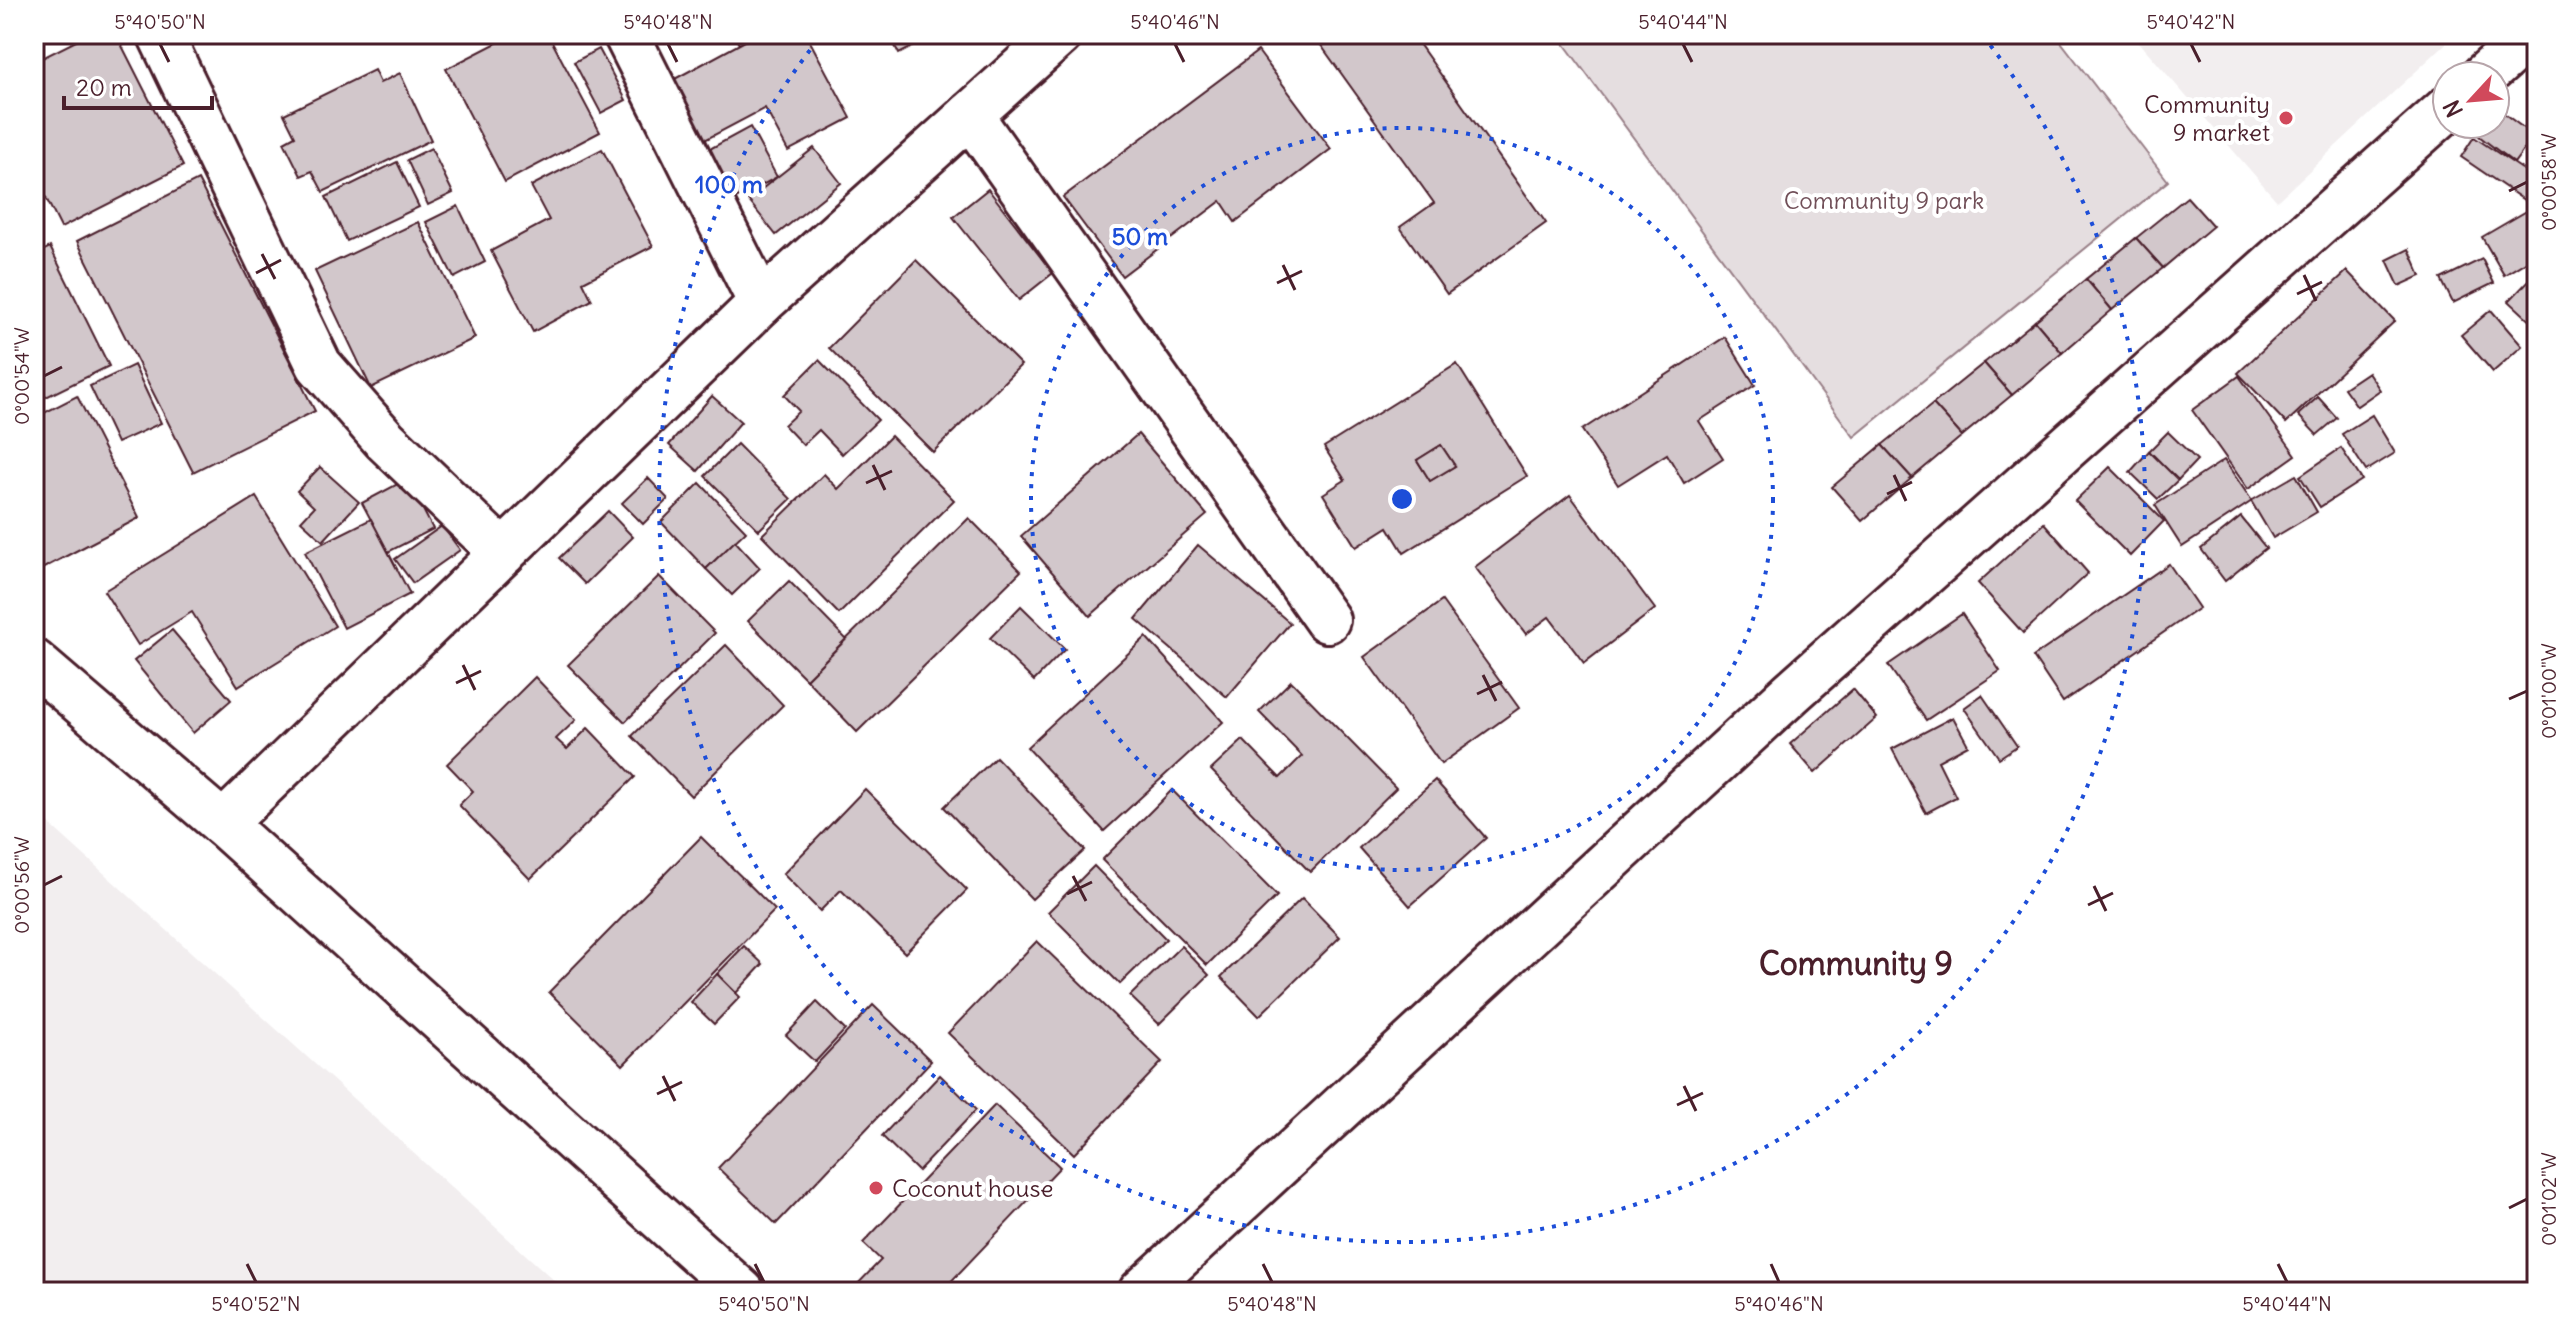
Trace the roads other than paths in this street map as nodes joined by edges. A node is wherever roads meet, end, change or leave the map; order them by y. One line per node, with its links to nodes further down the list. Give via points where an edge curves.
1 (160, 34): 9 (street, via 319,365 385,440)
2 (626, 34): 8 (street)
3 (2531, 34): 5 (street)
4 (1046, 39): 6 (street)
5 (2502, 60)
6 (970, 115): 8 (street); 10 (street)
7 (2431, 123): 14 (street, via 1792,692)
8 (761, 303): 9 (street)
9 (503, 553): 12 (street)
10 (1327, 620)
11 (34, 662): 12 (street)
12 (223, 824): 13 (street)
13 (742, 1292)
14 (1141, 1292)

